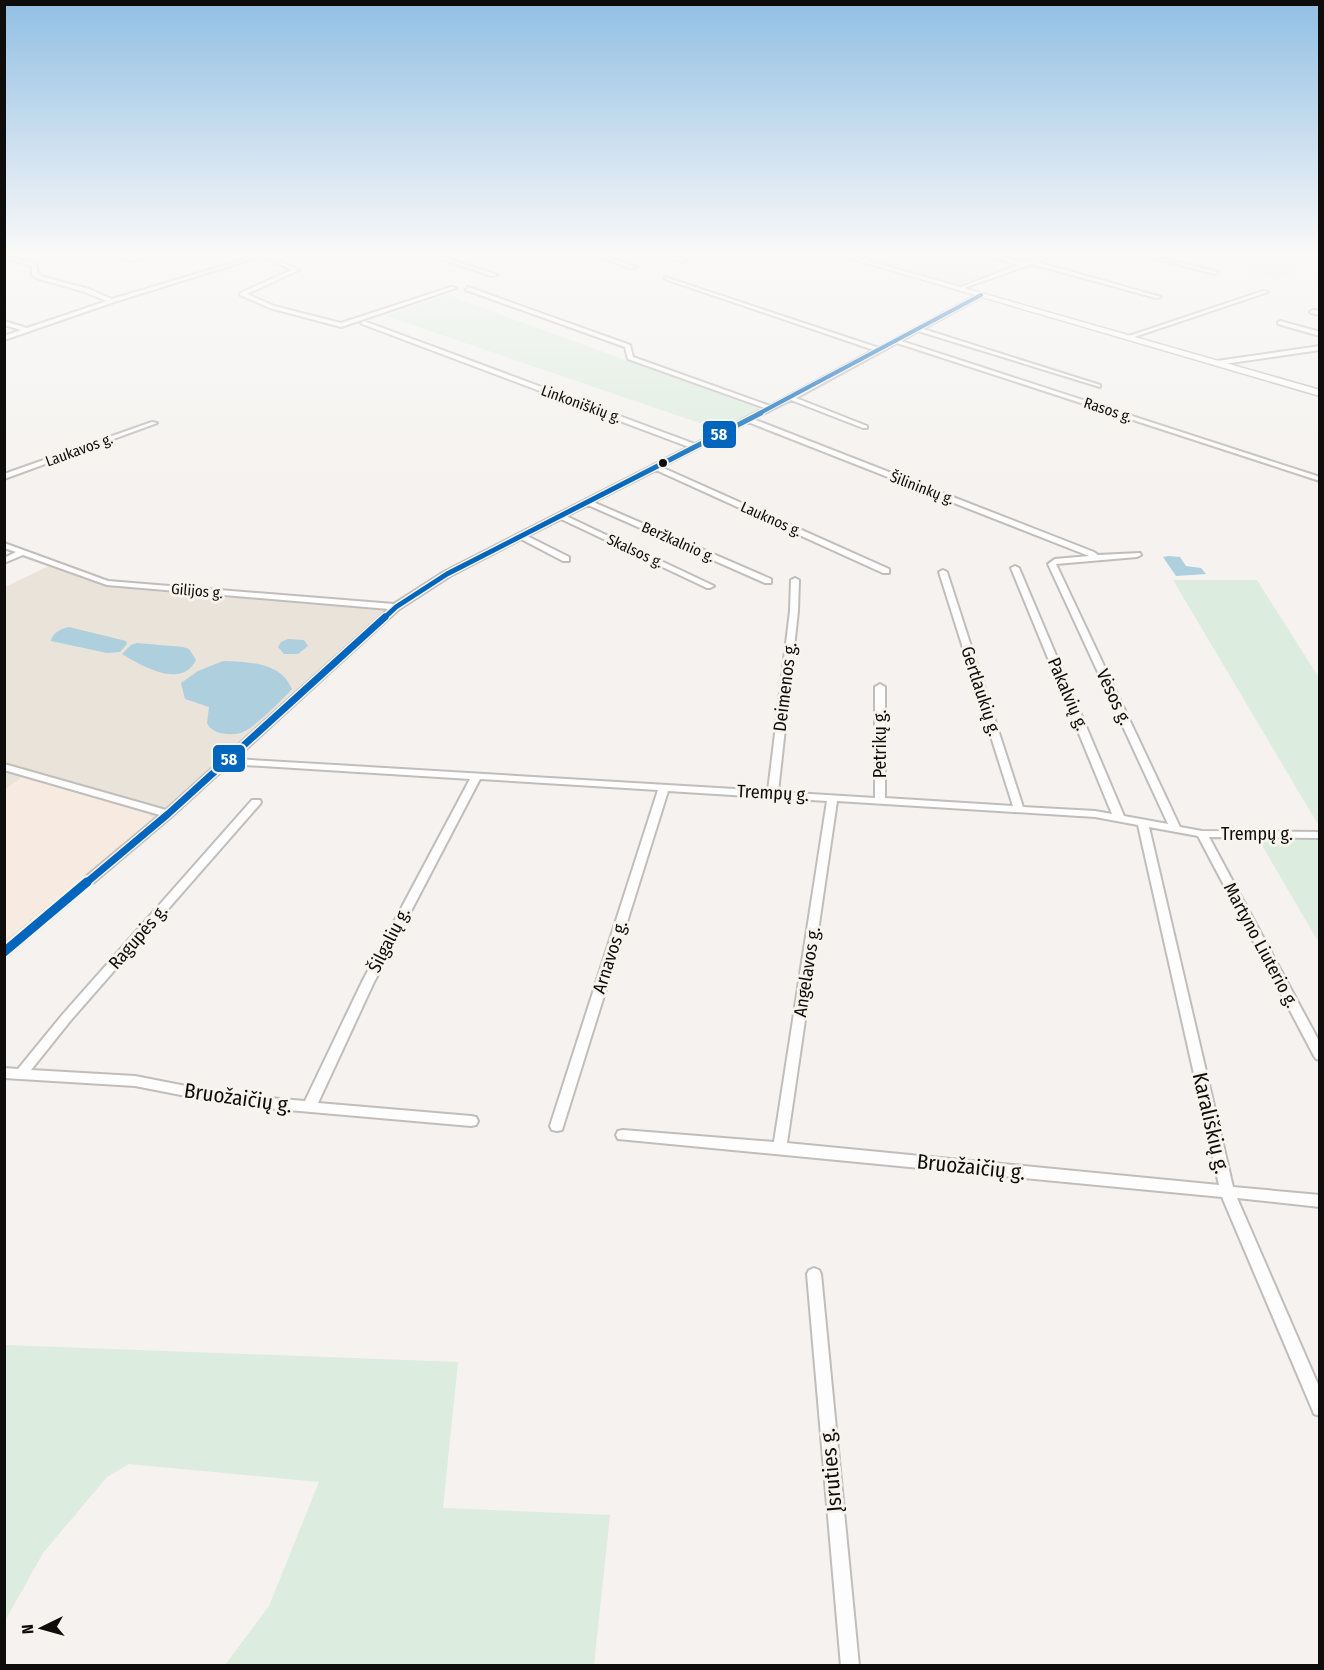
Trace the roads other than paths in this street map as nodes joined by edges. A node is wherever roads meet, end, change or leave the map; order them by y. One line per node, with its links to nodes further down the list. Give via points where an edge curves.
1 (393, 334): 20 (street, Linkoniškių g.)
2 (593, 334): 16 (street, via 627,346 630,358)
3 (832, 334): 11 (street)
4 (909, 334): 9 (street)
5 (933, 334): 13 (street)
6 (1118, 334): 8 (main road)
7 (1138, 334): 8 (street)
8 (1129, 337): 12 (main road)
9 (897, 341): 11 (street); 23 (street, Rasos g.)
10 (1320, 348): 12 (street)
11 (879, 350): 15 (street)
12 (1217, 363): 14 (main road)
13 (1098, 386)
14 (1320, 393)
15 (791, 398): 16 (street); 19 (street)
16 (770, 408): 17 (street)
17 (749, 420): 20 (street); 30 (street, Šilininkų g.)
18 (154, 423): 22 (street, Laukavos g.)
19 (865, 427)
20 (696, 447): 21 (street)
21 (656, 467): 24 (street); 34 (street, Lauknos g.)
22 (4, 477)
23 (1320, 479)
24 (588, 502): 25 (street); 37 (street, Beržkalnio g.)
25 (561, 516): 26 (street); 38 (street, Skalsos g.)
26 (521, 536): 31 (street); 39 (street, via 447,574)
27 (4, 545): 28 (street, Gilijos g.)
28 (22, 552): 32 (street); 39 (street, Gilijos g., via 107,583)
29 (1137, 555): 30 (street)
30 (1095, 557): 53 (street, Vėsos g., via 1052,564)
31 (566, 559)
32 (4, 561)
33 (1015, 568): 51 (street, Pakalvių g.)
34 (886, 571)
35 (943, 572): 49 (street, Gertlaukių g.)
36 (795, 580): 45 (street, Deimenos g.)
37 (768, 581)
38 (710, 586)
39 (396, 607): 41 (street)
40 (880, 687): 47 (street, Petrikų g.)
41 (226, 761): 43 (street, Trempų g.); 50 (street)
42 (4, 767): 50 (street)
43 (476, 777): 44 (street, Trempų g.); 60 (street, Šilgalių g., via 384,949)
44 (664, 787): 45 (street, Trempų g.); 62 (street, Arnavos g.)
45 (773, 794): 46 (street, Trempų g.)
46 (833, 797): 47 (street, Trempų g.); 64 (street, Angelavos g.)
47 (880, 800): 49 (street, Trempų g.)
48 (256, 802): 59 (street, Ragupės g.)
49 (1019, 809): 51 (street, Trempų g., via 1095,814)
50 (168, 814): 56 (street)
51 (1120, 820): 52 (street, Trempų g.)
52 (1143, 825): 53 (street, Trempų g.); 65 (street, Karališkių g.)
53 (1176, 830): 54 (street, Trempų g.)
54 (1202, 834): 55 (street, Trempų g.); 57 (street, Martyno Liuterio g.)
55 (1320, 835)
56 (4, 952)
57 (1320, 1056)
58 (4, 1073): 59 (street, Bruožaičių g.)
59 (21, 1074): 60 (street, Bruožaičių g., via 135,1081 209,1097)
60 (309, 1107): 61 (street, Bruožaičių g.)
61 (471, 1121)
62 (557, 1126)
63 (623, 1135): 64 (street, Bruožaičių g.)
64 (780, 1148): 65 (street, Bruožaičių g.)
65 (1227, 1192): 66 (street, Bruožaičių g.); 68 (street, Karališkių g.)
66 (1320, 1201)
67 (814, 1274): 69 (street, Įsruties g.)
68 (1320, 1409)
69 (850, 1665)

